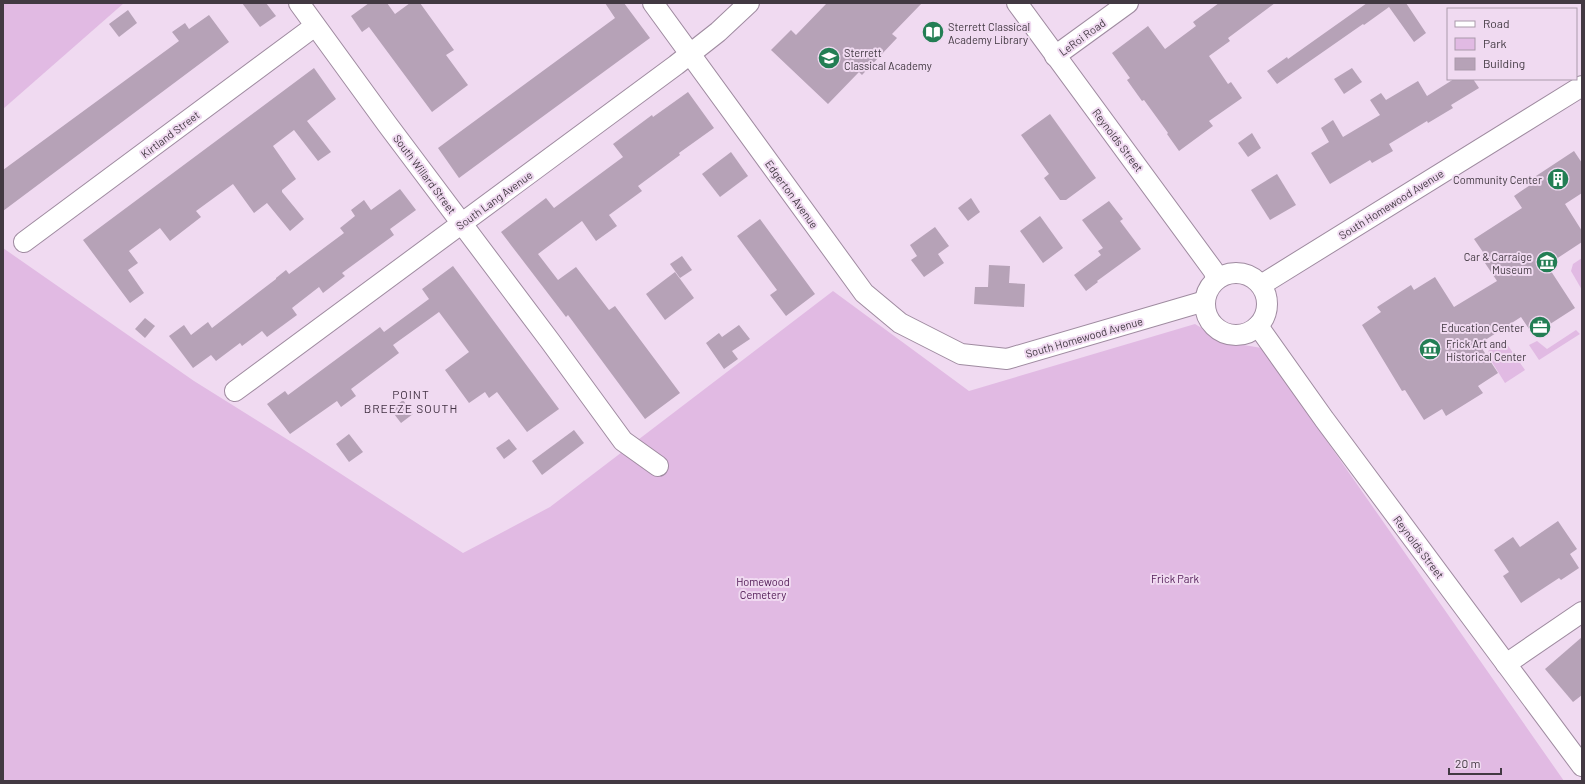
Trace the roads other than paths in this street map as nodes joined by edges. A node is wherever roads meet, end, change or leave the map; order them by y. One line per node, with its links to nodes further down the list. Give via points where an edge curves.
1 (299, 3): 6 (street, South Willard Street)
2 (653, 3): 7 (street, Edgerton Avenue)
3 (749, 3): 7 (street, South Lang Avenue)
4 (1017, 3): 8 (street, Reynolds Street)
5 (1128, 3): 8 (street, LeRoi Road)
6 (315, 26): 10 (street, South Willard Street); 11 (street, Kirtland Street)
7 (691, 54): 10 (street, South Lang Avenue); 16 (street, Edgerton Avenue, via 864,293 900,323)
8 (1055, 56): 12 (street, Reynolds Street, via 1213,270)
9 (1582, 86): 13 (street, South Homewood Avenue)
10 (462, 223): 17 (street, South Lang Avenue); 18 (street, South Willard Street, via 623,441)
11 (24, 242)
12 (1217, 279): 13 (street, via 1238,272 1249,275); 14 (street, via 1209,289)
13 (1261, 285): 15 (street, via 1268,300 1267,311)
14 (1206, 301): 15 (street, via 1207,314 1213,324 1222,331 1240,334); 16 (street, South Homewood Avenue, via 1007,359)
15 (1258, 326): 20 (street, Reynolds Street)
16 (961, 354)
17 (235, 392)
18 (658, 466)
19 (1582, 612): 20 (street)
20 (1506, 664): 21 (street, Reynolds Street)
21 (1582, 766)

